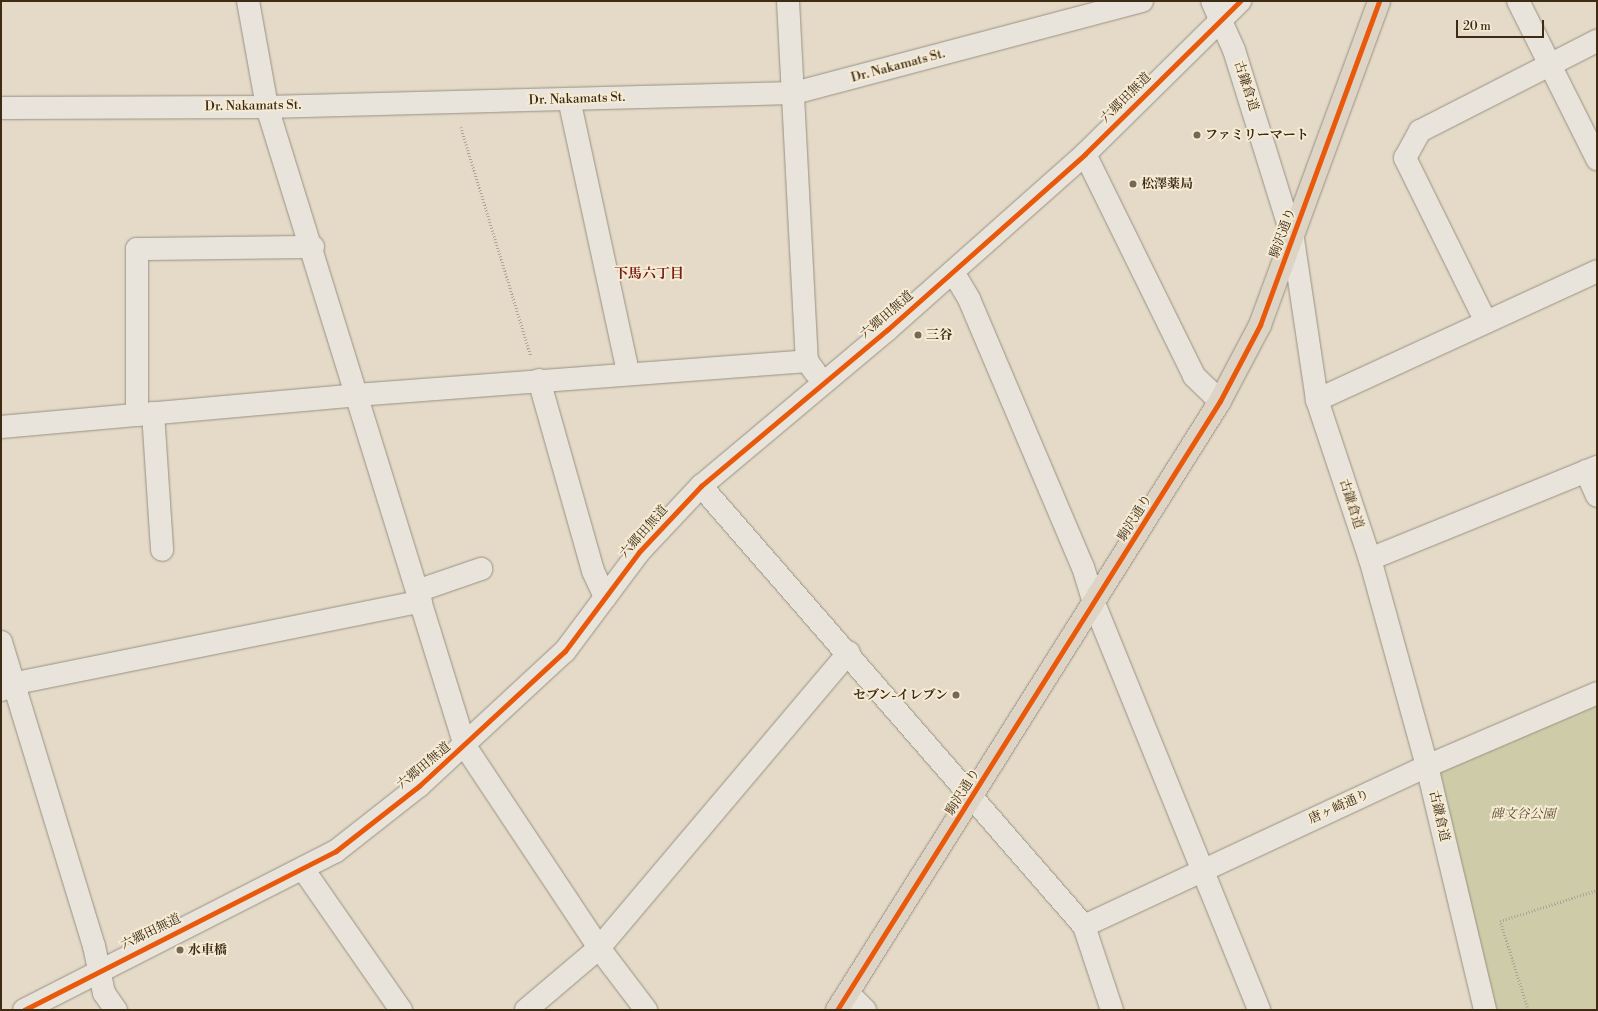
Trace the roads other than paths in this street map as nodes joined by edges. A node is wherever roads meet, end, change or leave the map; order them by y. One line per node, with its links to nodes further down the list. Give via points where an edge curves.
1 (248, 1): 12 (street)
2 (788, 1): 10 (street)
3 (1142, 1): 10 (street, Dr. Nakamats St.)
4 (1240, 1): 7 (street, 六郷田無道)
5 (1379, 1): 16 (main road, 駒沢通り)
6 (1518, 1): 9 (street)
7 (1217, 10): 14 (street, 六郷田無道); 16 (street, 古鎌倉道, via 1234,50)
8 (1597, 40): 9 (street)
9 (1549, 64): 15 (street); 20 (street, via 1420,131 1405,158)
10 (794, 93): 11 (street, Dr. Nakamats St.); 21 (street)
11 (570, 99): 12 (street, Dr. Nakamats St.); 22 (street)
12 (267, 107): 13 (street, Dr. Nakamats St.); 17 (street)
13 (1, 108)
14 (1085, 154): 19 (street, 六郷田無道); 27 (street, via 1194,376)
15 (1597, 159)
16 (1293, 239): 26 (street, 古鎌倉道); 27 (main road, 駒沢通り, via 1260,325)
17 (313, 247): 25 (street); 28 (street, via 137,249)
18 (1597, 271): 20 (street)
19 (953, 272): 24 (street, 六郷田無道); 38 (street, via 969,299 1080,559)
20 (1486, 322): 26 (street)
21 (806, 362): 22 (street); 24 (street)
22 (628, 373): 23 (street)
23 (538, 380): 25 (street); 37 (street, via 593,571)
24 (824, 384): 31 (street, 六郷田無道)
25 (357, 395): 28 (street); 36 (street)
26 (1317, 400): 34 (street, 古鎌倉道)
27 (1220, 401): 38 (main road, 駒沢通り)
28 (145, 414): 29 (street); 33 (street)
29 (1, 427)
30 (1591, 469): 32 (street); 34 (street)
31 (701, 486): 37 (street, 六郷田無道, via 639,552); 40 (street)
32 (1597, 496)
33 (162, 550)
34 (1370, 559): 44 (street, 古鎌倉道)
35 (481, 569): 36 (street)
36 (419, 596): 41 (street); 43 (street)
37 (605, 597): 43 (street, 六郷田無道, via 565,651)
38 (1094, 603): 45 (main road, 駒沢通り); 47 (street)
39 (1, 642): 41 (street)
40 (849, 652): 45 (street); 49 (street)
41 (8, 687): 50 (street, via 94,946)
42 (1597, 693): 44 (street, 唐ヶ崎通り)
43 (465, 746): 46 (street, 六郷田無道, via 336,851); 49 (street)
44 (1427, 766): 47 (street, 唐ヶ崎通り); 60 (street, 古鎌倉道)
45 (974, 796): 48 (street); 51 (main road, 駒沢通り)
46 (303, 869): 50 (street, 六郷田無道); 54 (street)
47 (1202, 869): 48 (street, 唐ヶ崎通り); 59 (street)
48 (1084, 926): 58 (street)
49 (599, 948): 55 (street); 56 (street)
50 (98, 970): 52 (street, 六郷田無道); 53 (street, via 104,993)
51 (843, 1001): 57 (street)
52 (24, 1010)
53 (116, 1010)
54 (401, 1010)
55 (526, 1010)
56 (646, 1010)
57 (865, 1010)
58 (1112, 1010)
59 (1259, 1010)
60 (1485, 1010)

